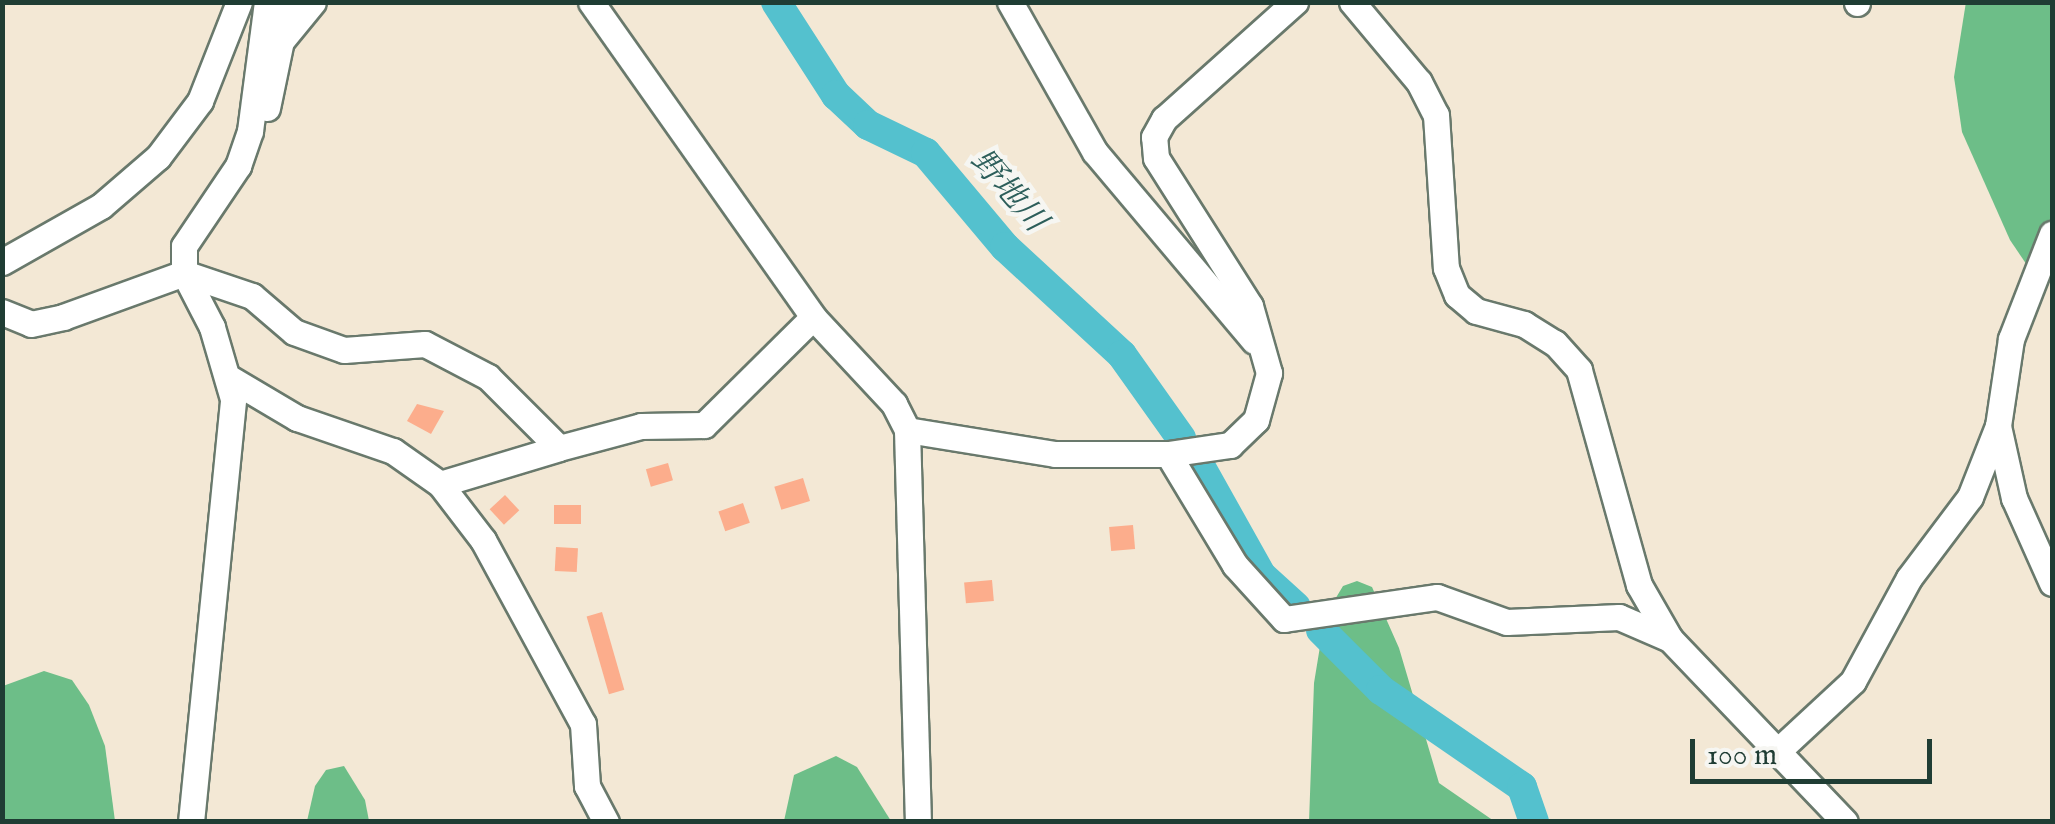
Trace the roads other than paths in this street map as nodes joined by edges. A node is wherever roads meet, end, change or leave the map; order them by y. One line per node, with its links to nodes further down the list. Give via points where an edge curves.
1 (239, 2): 12 (street, via 200,101 158,157 101,206)
2 (268, 2): 10 (street)
3 (289, 2): 9 (street)
4 (312, 2): 9 (street)
5 (591, 2): 15 (street)
6 (1010, 2): 16 (street, via 1095,152)
7 (1295, 2): 16 (street, via 1164,118 1154,137 1156,158 1250,306)
8 (1352, 2): 24 (street, via 1419,82 1436,114 1446,268 1457,295 1476,310 1524,324 1578,370 1639,585)
9 (280, 41): 10 (street, via 262,133 256,145)
10 (245, 146): 13 (street, via 184,246)
11 (2052, 234): 18 (street, via 2012,339)
12 (2, 262)
13 (184, 273): 14 (street, via 63,318 31,324); 17 (street); 20 (street, via 252,296 294,332 344,350 425,344 488,377)
14 (2, 312)
15 (813, 317): 19 (street, via 858,360); 20 (street, via 704,425 641,426)
16 (1260, 348): 21 (street, via 1268,373 1256,420 1230,445)
17 (231, 379): 22 (street, via 298,418 392,451); 26 (street)
18 (1998, 426): 23 (street, via 2014,498); 25 (street, via 1970,498 1909,578 1853,682)
19 (906, 430): 21 (street, via 1055,454); 28 (street)
20 (558, 448): 22 (street)
21 (1168, 454): 24 (street, via 1235,565 1284,620 1437,596 1507,622 1619,617)
22 (440, 484): 27 (street, via 484,540 584,724 586,786)
23 (2052, 583)
24 (1670, 639): 25 (street)
25 (1780, 748): 29 (street)
26 (191, 822)
27 (606, 822)
28 (918, 822)
29 (1845, 822)

